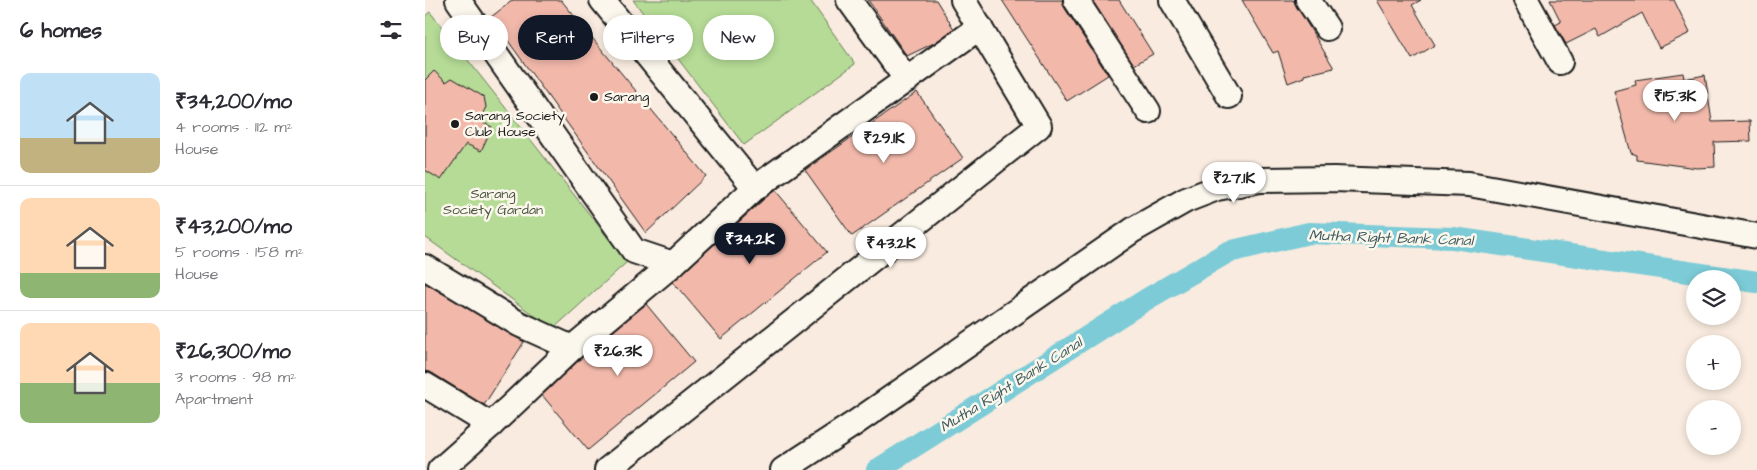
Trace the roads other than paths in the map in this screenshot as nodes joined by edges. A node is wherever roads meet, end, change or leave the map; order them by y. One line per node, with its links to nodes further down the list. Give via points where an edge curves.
1 (458, 0): 17 (street, via 634,251)
2 (601, 0): 15 (street)
3 (849, 0): 12 (street)
4 (963, 0): 9 (street)
5 (1076, 0): 14 (street)
6 (1172, 0): 13 (street)
7 (1308, 0): 10 (street)
8 (1526, 0): 11 (street)
9 (980, 27): 12 (street); 23 (street, via 1039,126)
10 (1327, 28)
11 (1560, 62)
12 (907, 80): 15 (street)
13 (1229, 96)
14 (1147, 111)
15 (755, 188): 17 (street)
16 (1757, 236): 24 (street, via 1469,184 1260,180 1217,188 1186,200 1133,230)
17 (673, 264): 19 (street)
18 (425, 267): 19 (street, via 519,324)
19 (572, 348): 21 (street)
20 (425, 385): 21 (street)
21 (491, 425): 22 (street)
22 (440, 470)
23 (607, 470)
24 (783, 470)

